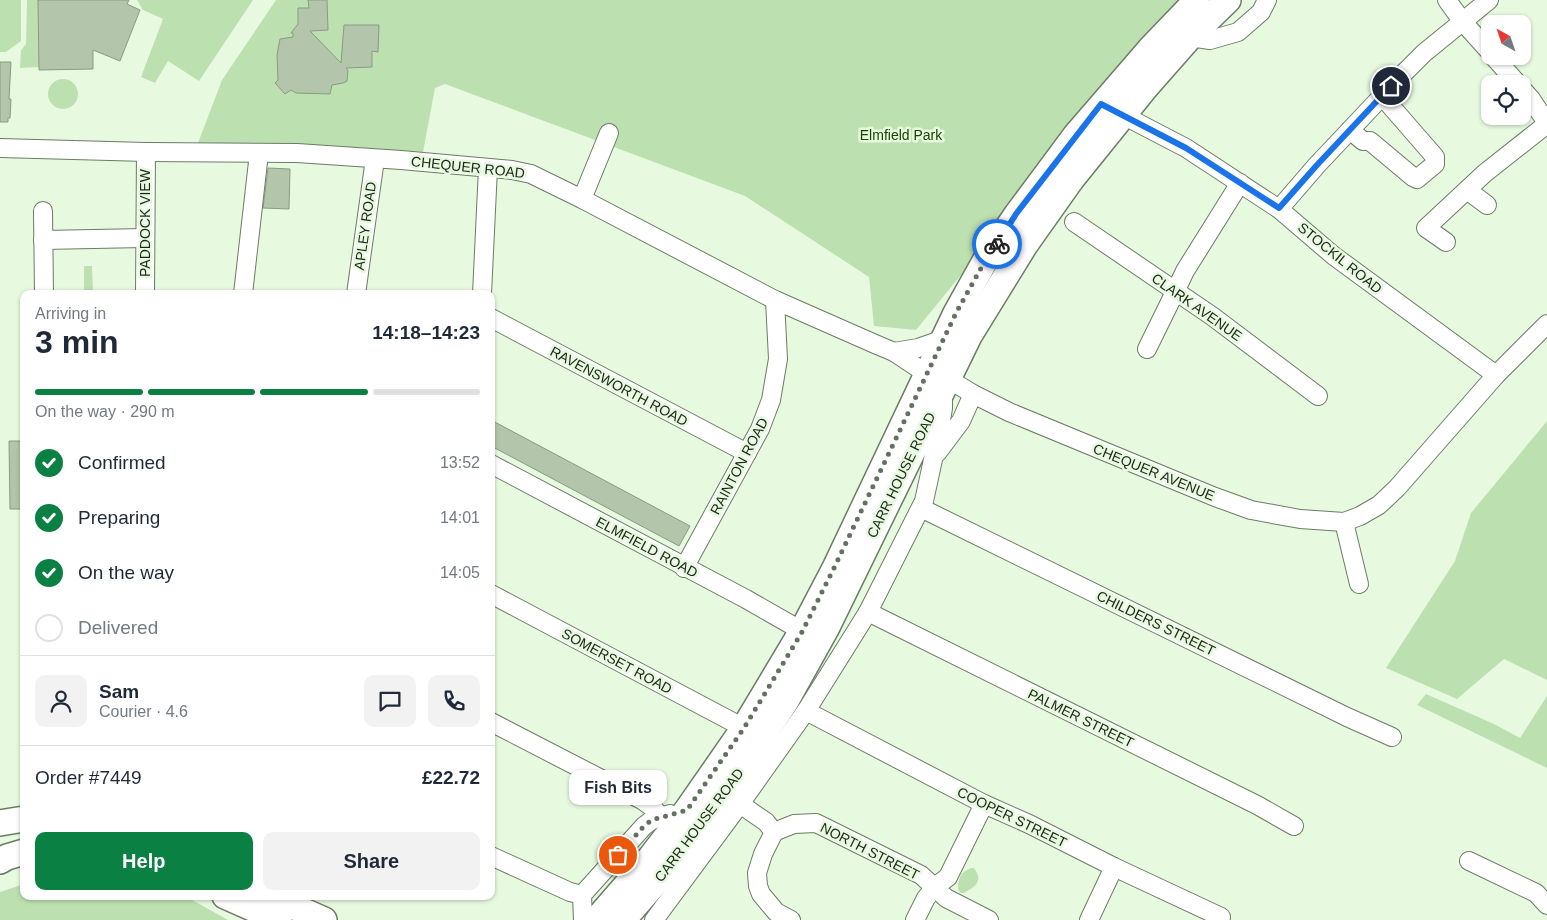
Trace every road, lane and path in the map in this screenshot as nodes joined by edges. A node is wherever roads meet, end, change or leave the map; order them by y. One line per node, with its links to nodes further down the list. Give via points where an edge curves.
1 (1197, 0): 13 (highway, CARR HOUSE ROAD, via 1151,48)
2 (1228, 0): 7 (highway, CARR HOUSE ROAD)
3 (1267, 0): 7 (street, via 1261,12 1238,32 1210,40)
4 (1447, 0): 6 (street)
5 (1489, 0): 6 (street)
6 (1462, 21): 8 (street); 11 (street, via 1424,53)
7 (1190, 37): 13 (highway, CARR HOUSE ROAD)
8 (1481, 42)
9 (1502, 65): 10 (street)
10 (1510, 75)
11 (1382, 96): 15 (street); 15 (street, via 1435,157 1435,164 1417,179 1370,141 1363,141)
12 (1531, 101): 14 (street)
13 (1112, 110): 22 (street, STOCKIL ROAD, via 1186,148); 41 (highway, CARR HOUSE ROAD, via 1016,214 985,261); 45 (highway, CARR HOUSE ROAD, via 1071,180 1025,245)
14 (1547, 123): 23 (street)
15 (1350, 130): 26 (street)
16 (609, 132): 24 (street)
17 (0, 148): 18 (street, CHEQUER ROAD)
18 (146, 152): 19 (street, CHEQUER ROAD); 29 (street, PADDOCK VIEW)
19 (260, 153): 20 (street, CHEQUER ROAD); 34 (street)
20 (374, 159): 21 (street, CHEQUER ROAD); 35 (street, APLEY ROAD)
21 (488, 168): 24 (street, CHEQUER ROAD, via 531,174); 36 (street)
22 (1240, 184): 26 (street, STOCKIL ROAD); 37 (street, via 1184,271)
23 (1467, 190): 25 (street); 31 (street, via 1426,228)
24 (582, 199): 38 (street, CHEQUER ROAD)
25 (1487, 205)
26 (1279, 208): 44 (street, STOCKIL ROAD, via 1341,262)
27 (43, 211): 30 (street)
28 (1074, 222): 37 (street, CLARK AVENUE)
29 (144, 238): 30 (street); 33 (street, PADDOCK VIEW)
30 (43, 240): 32 (street)
31 (1446, 242)
32 (44, 290)
33 (145, 290)
34 (243, 290)
35 (357, 290)
36 (482, 290)
37 (1176, 292): 42 (street); 47 (street, CLARK AVENUE)
38 (775, 300): 43 (street, CHEQUER ROAD); 48 (street, RAINTON ROAD, via 778,359 775,381 766,415)
39 (495, 320): 48 (street, RAVENSWORTH ROAD)
40 (1547, 324): 44 (street, CHEQUER AVENUE)
41 (944, 339): 43 (street); 45 (highway, CARR HOUSE ROAD)
42 (1147, 349)
43 (894, 352): 45 (street, CHEQUER ROAD)
44 (1496, 375): 52 (street, CHEQUER AVENUE, via 1397,488 1379,505)
45 (940, 379): 46 (street, CHEQUER AVENUE, via 955,383); 49 (street, via 943,408); 57 (highway, CARR HOUSE ROAD, via 834,568); 85 (highway, CARR HOUSE ROAD, via 826,629 786,701 738,775 682,851)
46 (973, 394): 49 (street, via 961,421); 52 (street, CHEQUER AVENUE, via 1009,412 1233,504 1300,518)
47 (1318, 396)
48 (747, 453): 53 (street, RAINTON ROAD)
49 (935, 455): 51 (street)
50 (495, 466): 53 (street, ELMFIELD ROAD)
51 (920, 510): 56 (street); 61 (street, CHILDERS STREET)
52 (1344, 522): 54 (street)
53 (684, 568): 57 (street, ELMFIELD ROAD)
54 (1359, 584)
55 (495, 596): 60 (street, SOMERSET ROAD)
56 (868, 612): 58 (street); 68 (street, PALMER STREET)
57 (802, 632): 60 (highway, CARR HOUSE ROAD)
58 (806, 711): 62 (street); 63 (street, COOPER STREET)
59 (495, 724): 65 (street, via 642,800)
60 (744, 728): 64 (highway, CARR HOUSE ROAD)
61 (1392, 737)
62 (740, 804): 69 (street, via 766,822); 86 (street)
63 (984, 804): 74 (street, COOPER STREET); 75 (street, NORTH STREET, via 948,877)
64 (687, 810): 65 (street); 84 (highway, CARR HOUSE ROAD)
65 (661, 817): 76 (street, via 644,826)
66 (20, 820): 67 (highway)
67 (0, 823)
68 (1294, 826)
69 (774, 832): 75 (street, NORTH STREET, via 794,824 816,823 921,875); 87 (street, via 757,873 758,886 776,912)
70 (20, 853): 72 (highway)
71 (495, 858): 76 (street)
72 (0, 861)
73 (1469, 861): 79 (street, via 1536,893)
74 (1114, 867): 80 (street, COOPER STREET); 90 (street)
75 (935, 887): 88 (street); 89 (street, NORTH STREET, via 946,898)
76 (582, 895): 83 (street)
77 (234, 900): 81 (highway)
78 (279, 900): 82 (highway)
79 (1547, 905)
80 (1221, 917)
81 (279, 920)
82 (324, 920)
83 (583, 920)
84 (596, 920)
85 (622, 920)
86 (655, 920)
87 (791, 920)
88 (915, 920)
89 (989, 920)
90 (1089, 920)

